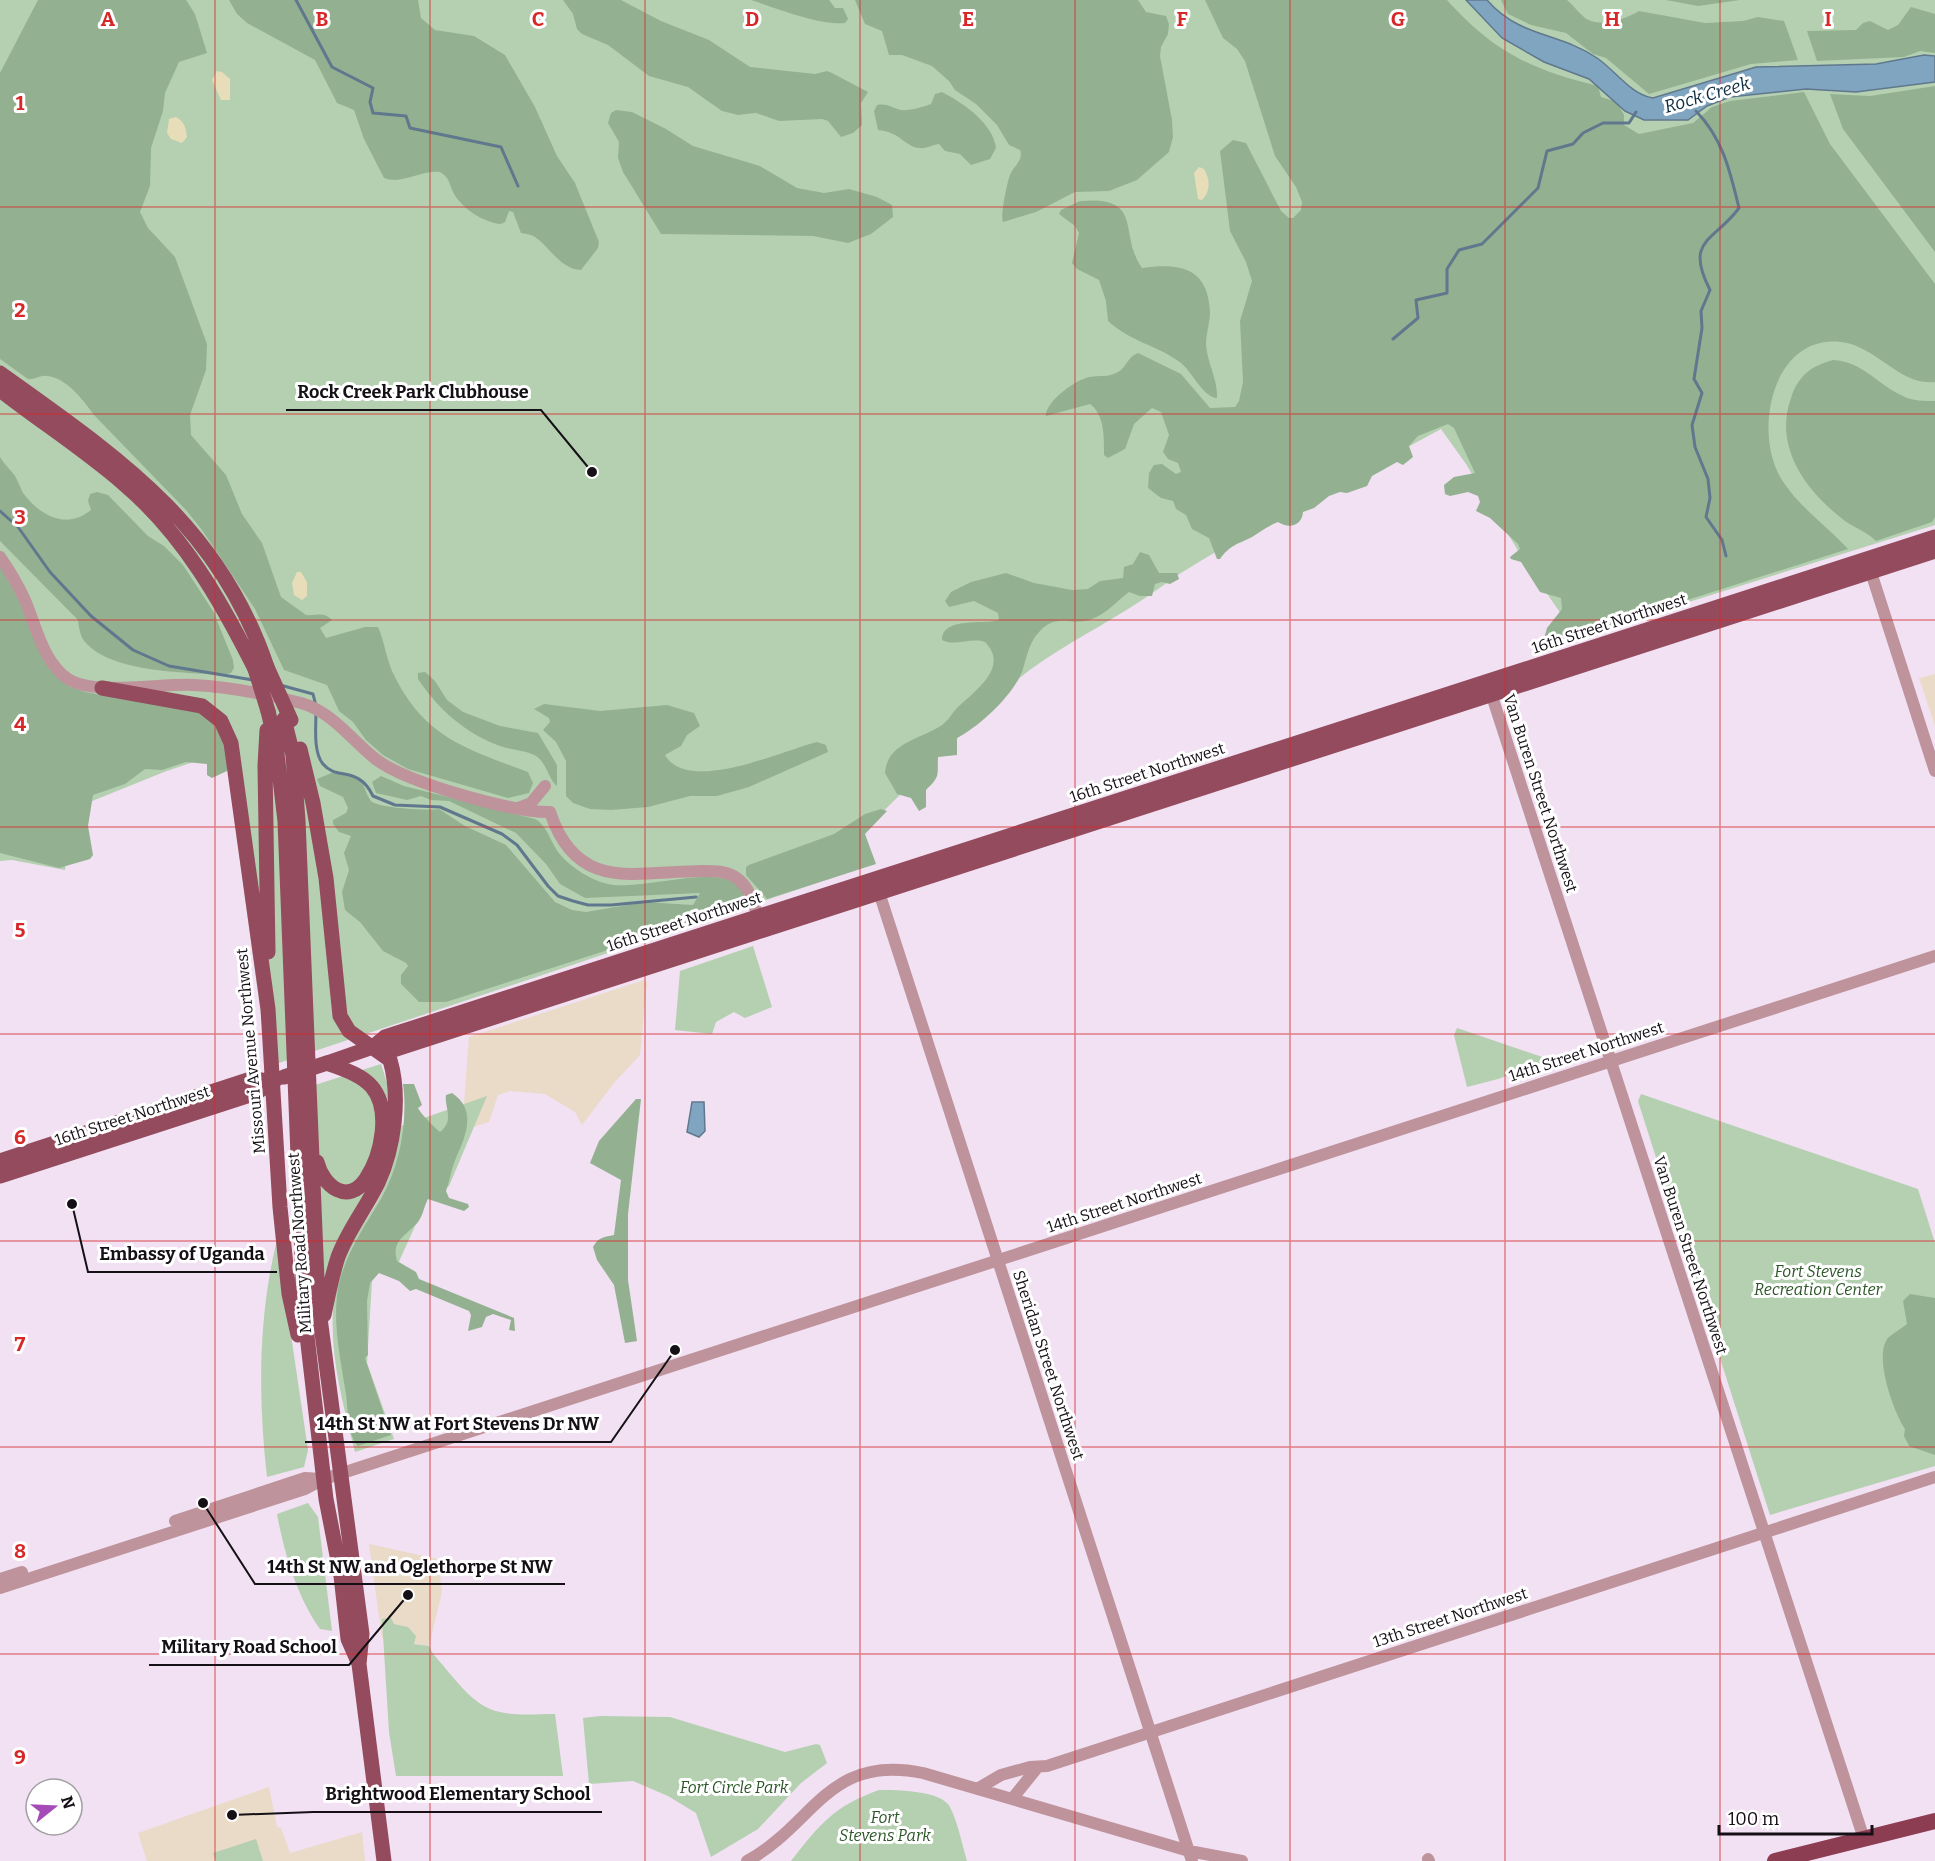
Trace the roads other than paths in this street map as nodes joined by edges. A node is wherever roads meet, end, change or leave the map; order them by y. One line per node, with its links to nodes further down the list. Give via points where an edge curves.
1 (0, 373): 7 (main road, Military Road Northwest, via 121,462 179,518 233,592 256,637)
2 (0, 390): 7 (main road, Military Road Northwest, via 125,484 152,511 206,578)
3 (1935, 537): 6 (main road, 16th Street Northwest)
4 (1935, 551): 6 (main road, 16th Street Northwest)
5 (0, 557): 8 (street, via 18,586 53,665 76,683)
6 (1869, 565): 9 (main road, 16th Street Northwest); 12 (street)
7 (261, 668): 10 (main road, Military Road Northwest, bridge); 11 (main road, bridge)
8 (102, 688): 14 (street, via 205,686 307,705 327,716 371,756 403,776); 18 (main road, Missouri Avenue Northwest, via 194,703 215,715 231,743)
9 (1489, 688): 15 (main road, 16th Street Northwest); 20 (street, Van Buren Street Northwest)
10 (268, 711): 18 (main road); 28 (main road, Military Road Northwest, via 285,821 301,1255)
11 (288, 719): 19 (main road, via 309,781 319,830 340,1016 346,1028); 23 (main road, Military Road Northwest, via 298,820)
12 (1935, 771)
13 (545, 786): 14 (street, via 531,803)
14 (518, 808): 16 (street, via 550,812 558,835 572,852 607,873 730,874 748,890)
15 (876, 886): 16 (main road, 16th Street Northwest); 26 (street, Sheridan Street Northwest)
16 (760, 923): 19 (main road, 16th Street Northwest, via 385,1037)
17 (1935, 956): 20 (street, 14th Street Northwest)
18 (268, 1009): 22 (main road, Missouri Avenue Northwest)
19 (373, 1047): 21 (main road, 16th Street Northwest); 27 (main road, via 392,1062 391,1142 378,1183 338,1258)
20 (1611, 1061): 26 (street, 14th Street Northwest); 32 (street, Van Buren Street Northwest)
21 (327, 1062): 22 (main road, 16th Street Northwest, bridge); 23 (main road, via 367,1082 382,1105 380,1141 370,1173 362,1184 342,1191 328,1185 321,1175)
22 (277, 1079): 24 (main road, 16th Street Northwest, via 251,1079); 25 (main road, 16th Street Northwest, via 256,1093); 28 (main road, Missouri Avenue Northwest, via 280,1208 289,1294)
23 (310, 1135): 27 (main road, Military Road Northwest)
24 (0, 1161)
25 (0, 1176)
26 (997, 1260): 29 (street, 14th Street Northwest); 36 (street, Sheridan Street Northwest)
27 (323, 1336): 29 (main road, Military Road Northwest)
28 (315, 1412): 31 (main road, Military Road Northwest)
29 (342, 1473): 31 (street, 14th Street Northwest); 35 (main road, Military Road Northwest, via 362,1634)
30 (1935, 1477): 32 (street, 13th Street Northwest)
31 (324, 1479): 33 (street, 14th Street Northwest, via 305,1478); 34 (street, 14th Street Northwest, via 305,1489); 35 (main road, Military Road Northwest, via 348,1639)
32 (1764, 1532): 36 (street, 13th Street Northwest); 41 (street, Van Buren Street Northwest)
33 (0, 1579)
34 (0, 1588)
35 (359, 1664): 43 (main road)
36 (1151, 1732): 37 (street, 13th Street Northwest); 42 (street, Sheridan Street Northwest)
37 (1037, 1768): 38 (street, 13th Street Northwest, via 1001,1775); 39 (street)
38 (977, 1789): 39 (street); 44 (street, via 915,1772 895,1770 864,1775 826,1792 773,1844)
39 (1012, 1799): 42 (street)
40 (1935, 1821): 41 (highway)
41 (1864, 1839): 46 (highway)
42 (1191, 1856): 45 (street)
43 (384, 1861)
44 (747, 1861)
45 (1242, 1861)
46 (1775, 1861)

